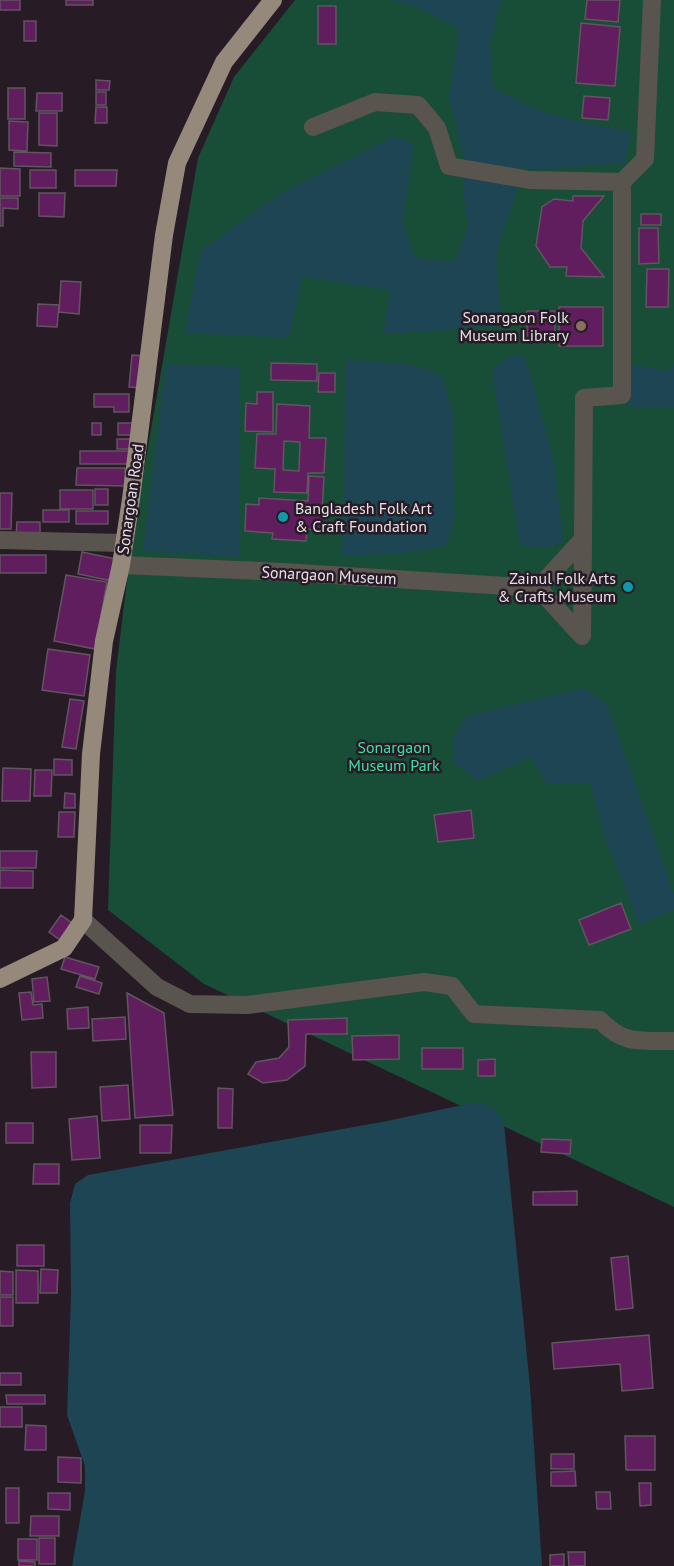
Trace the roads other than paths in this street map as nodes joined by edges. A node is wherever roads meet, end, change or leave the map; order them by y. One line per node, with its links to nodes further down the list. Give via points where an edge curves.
1 (273, 0): 7 (main road, Sonargoan Road, via 224,62 177,163)
2 (652, 0): 4 (street, via 645,159)
3 (313, 127): 4 (street, via 375,102 418,105 437,128 449,166 530,180)
4 (622, 182): 5 (street, via 622,395 584,398)
5 (583, 539): 9 (street); 9 (street, via 582,636)
6 (0, 540): 7 (street)
7 (123, 543): 8 (main road, Sonargoan Road)
8 (121, 565): 9 (street, Sonargaon Museum); 10 (main road, Sonargoan Road, via 104,641 97,703)
9 (538, 588)
10 (83, 920): 11 (main road, via 64,948); 12 (street, via 157,987 190,1004 247,1005 424,982 452,986 474,1014 600,1020 626,1040)
11 (0, 979)
12 (674, 1041)

